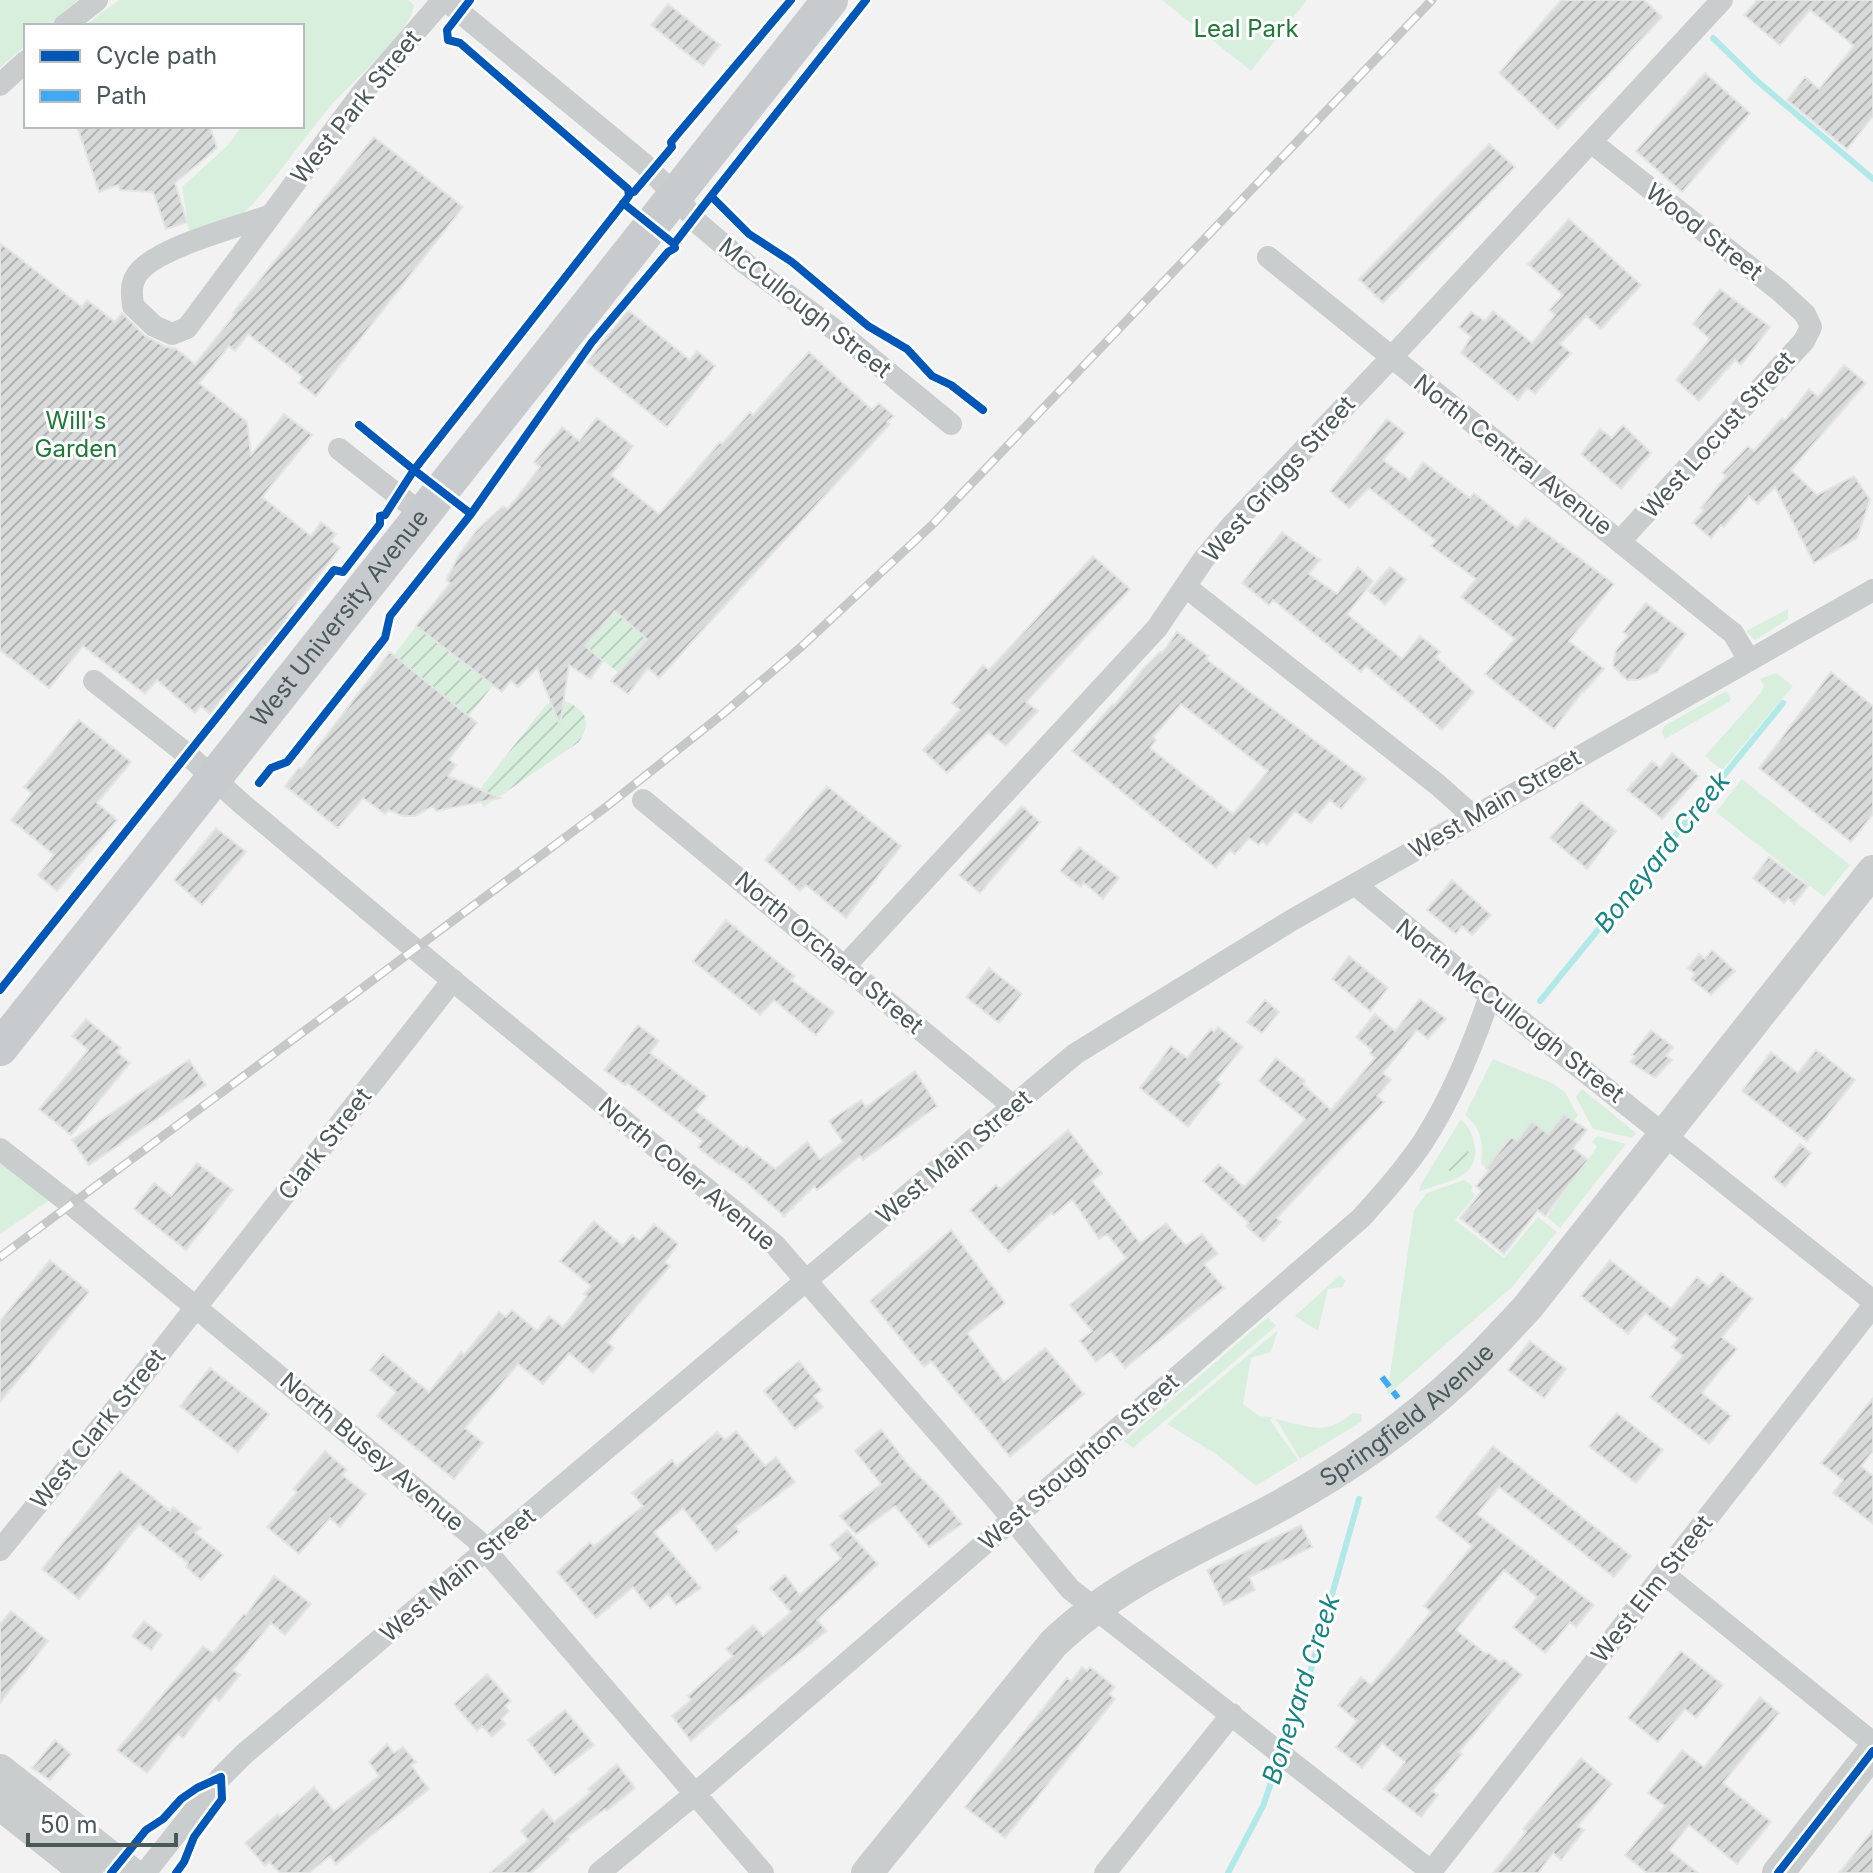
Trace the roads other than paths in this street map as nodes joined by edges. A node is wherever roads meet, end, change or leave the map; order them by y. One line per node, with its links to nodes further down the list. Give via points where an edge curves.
1 (97, 0): 5 (street)
2 (444, 0): 9 (street, McCullough Street); 10 (street, West Park Street, via 362,93)
3 (830, 0): 9 (main road, West University Avenue)
4 (1722, 0): 8 (street, West Griggs Street)
5 (67, 24)
6 (24, 63): 7 (street)
7 (0, 85)
8 (1591, 142): 12 (street, Wood Street, via 1780,291); 13 (street, West Griggs Street)
9 (675, 195): 14 (street, McCullough Street, via 699,224 746,264); 16 (main road, West University Avenue)
10 (271, 215): 10 (street, West Park Street, via 161,253 136,275 133,306 172,334 187,328)
11 (1268, 257): 13 (street, North Central Avenue)
12 (1811, 327): 17 (street, West Locust Street, via 1804,341)
13 (1391, 358): 17 (street, North Central Avenue); 18 (street, West Griggs Street, via 1232,525)
14 (951, 424)
15 (339, 449): 16 (street)
16 (423, 515): 22 (main road, West University Avenue)
17 (1621, 540): 20 (street, North Central Avenue, via 1733,633)
18 (1186, 587): 24 (street); 27 (street, West Griggs Street, via 1157,628)
19 (1873, 590): 20 (street, West Main Street)
20 (1749, 660): 24 (street, West Main Street)
21 (94, 681): 22 (street, North Coler Avenue)
22 (214, 777): 28 (street, North Coler Avenue); 30 (main road, West University Avenue)
23 (643, 800): 27 (street, North Orchard Street)
24 (1474, 817): 26 (street, West Main Street)
25 (1873, 871): 32 (street, Springfield Avenue)
26 (1356, 885): 29 (street, North McCullough Street); 31 (street, West Main Street, via 1075,1054)
27 (846, 965): 31 (street, North Orchard Street)
28 (453, 980): 34 (street, North Coler Avenue, via 775,1245); 36 (street, Clark Street)
29 (1490, 996): 32 (street, North McCullough Street); 37 (street, West Stoughton Street, via 1430,1129 1361,1218)
30 (0, 1048)
31 (1014, 1107): 34 (street, West Main Street)
32 (1665, 1135): 35 (street, North McCullough Street); 41 (street, Springfield Avenue, via 1527,1308 1429,1404 1281,1505 1163,1564)
33 (0, 1149): 36 (street, North Busey Avenue)
34 (807, 1281): 37 (street, North Coler Avenue); 39 (street, West Main Street)
35 (1873, 1303): 40 (street, West Elm Street)
36 (196, 1307): 38 (street, West Clark Street); 39 (street, North Busey Avenue)
37 (1013, 1520): 41 (street, North Coler Avenue); 46 (street, West Stoughton Street)
38 (0, 1550)
39 (487, 1551): 46 (street, North Busey Avenue); 50 (street, West Main Street, via 244,1754)
40 (1664, 1574): 43 (street); 55 (street, West Elm Street)
41 (1093, 1609): 42 (street, North Coler Avenue); 53 (street, Springfield Avenue, via 1053,1644)
42 (1232, 1714): 54 (street); 55 (street, North Coler Avenue)
43 (1873, 1743)
44 (1873, 1751): 56 (street)
45 (0, 1770): 49 (street)
46 (695, 1794): 51 (street, West Stoughton Street); 52 (street, North Busey Avenue)
47 (0, 1804): 48 (street)
48 (87, 1873)
49 (131, 1873)
50 (145, 1873)
51 (599, 1873)
52 (763, 1873)
53 (867, 1873)
54 (1105, 1873)
55 (1431, 1873)
56 (1778, 1873)

